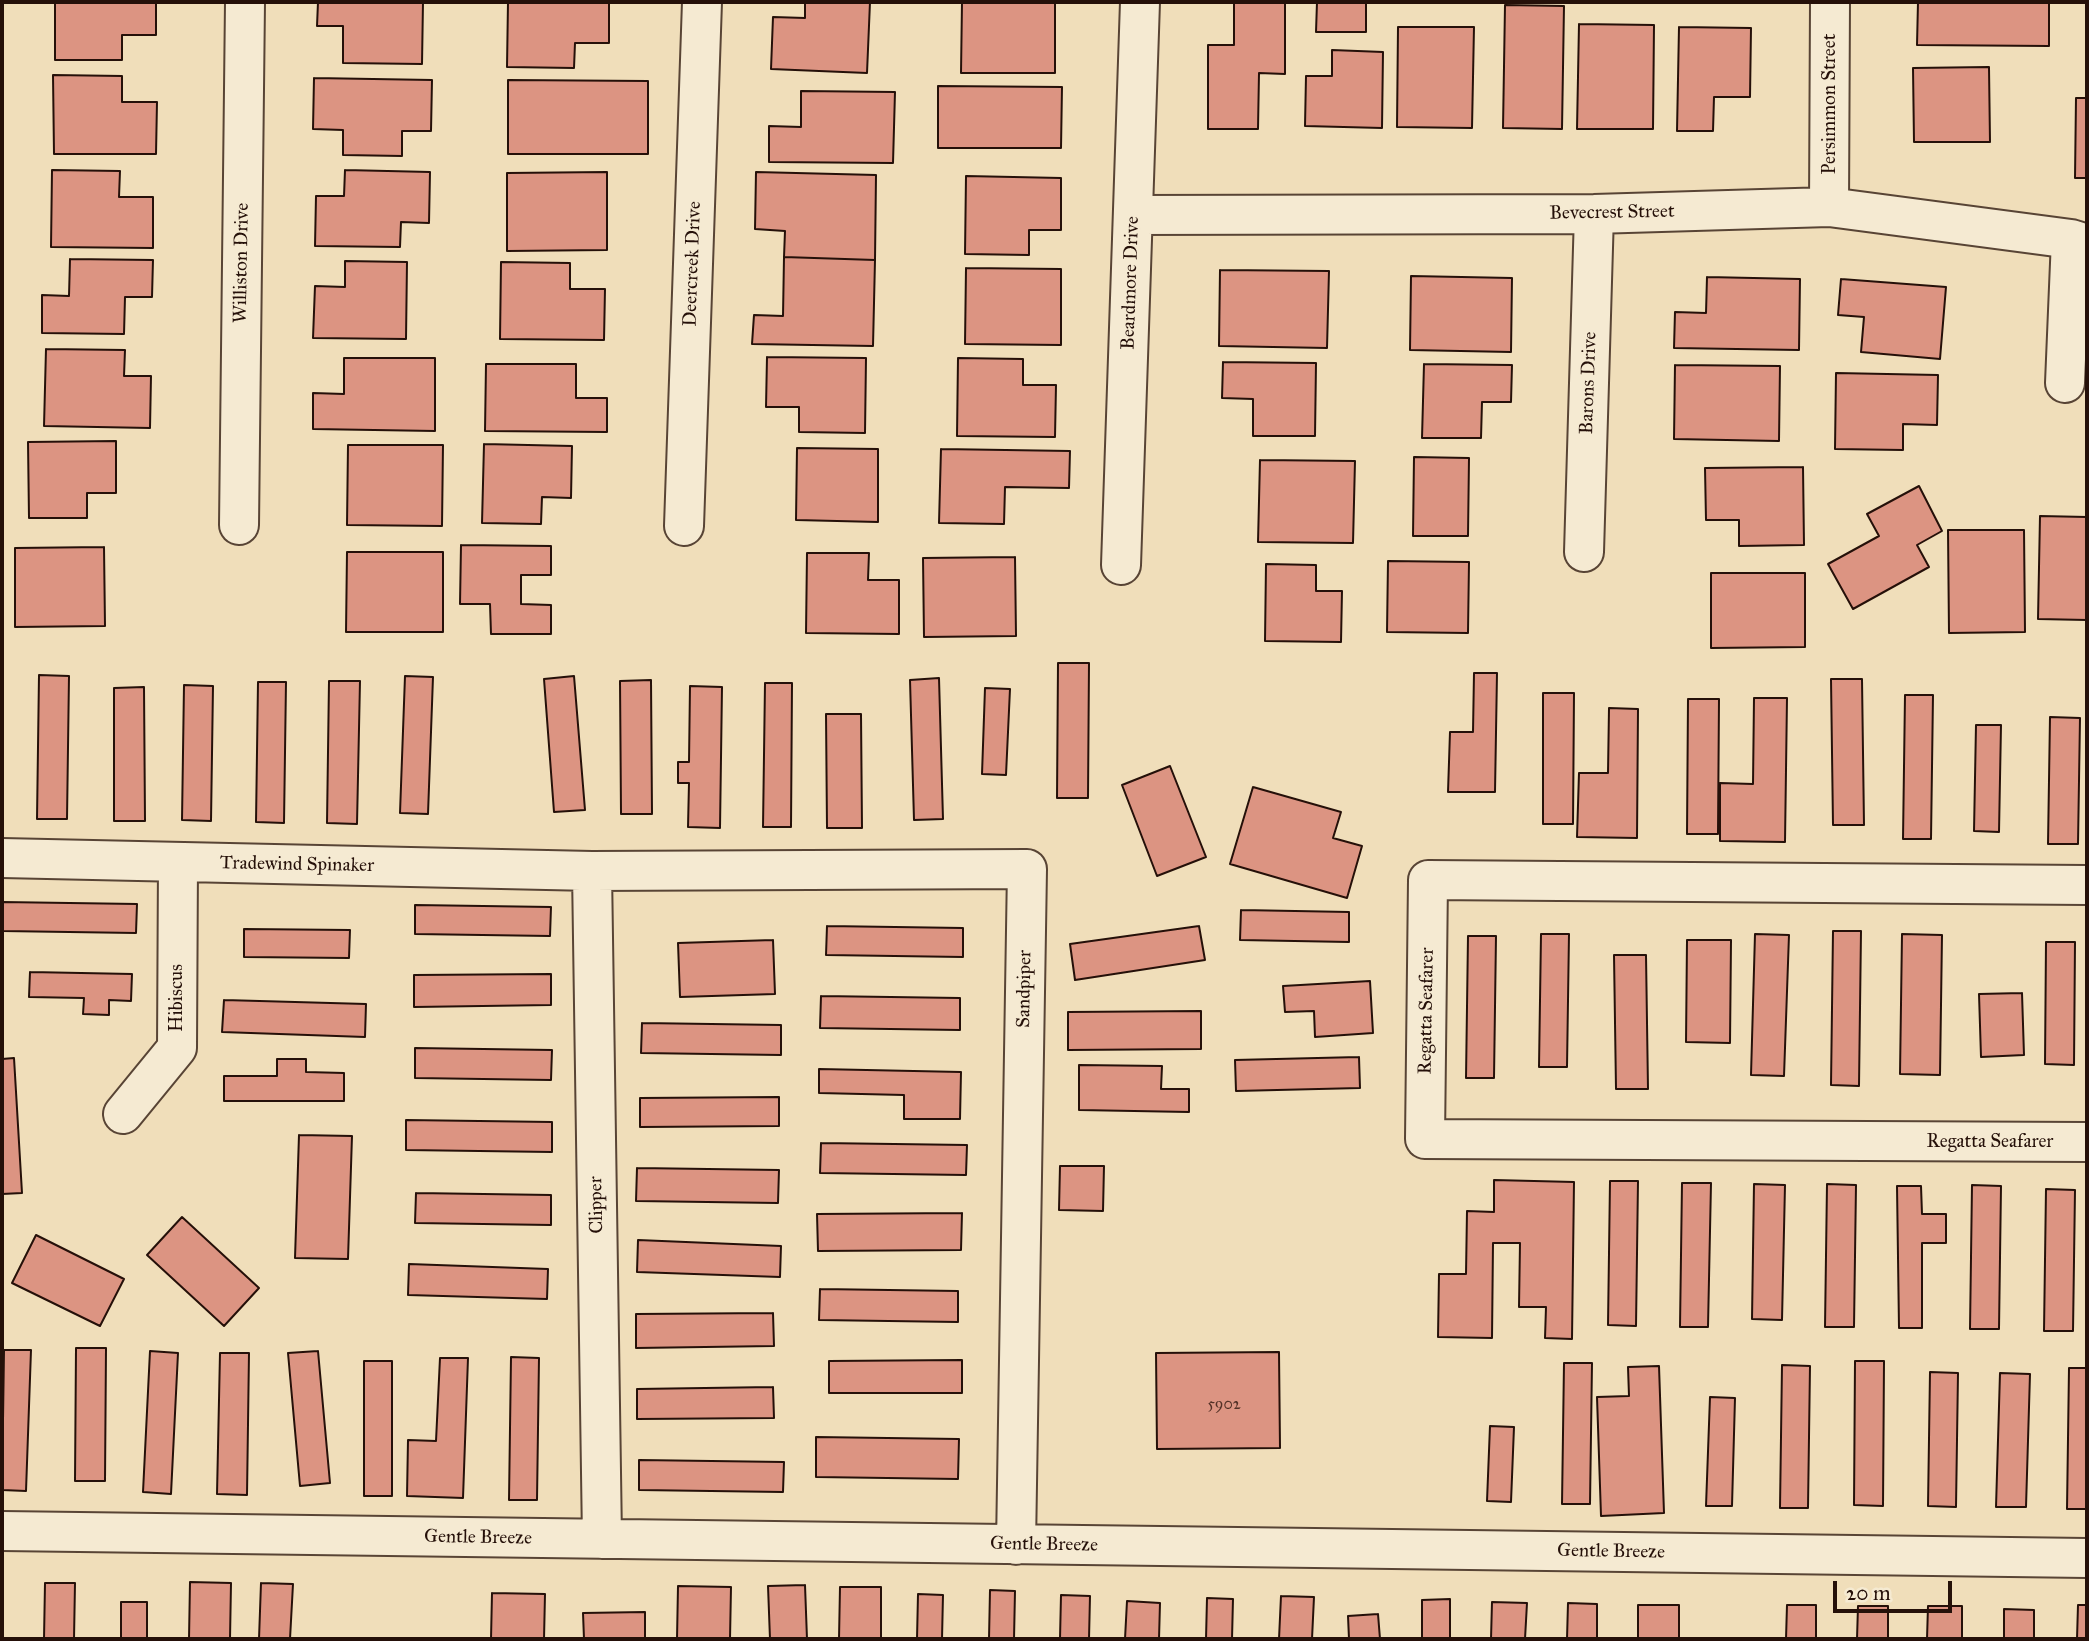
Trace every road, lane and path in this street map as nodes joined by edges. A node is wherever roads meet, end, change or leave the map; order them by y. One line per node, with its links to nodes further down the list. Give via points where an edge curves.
1 (245, 2): 10 (street, Williston Drive)
2 (702, 2): 11 (street, Deercreek Drive)
3 (1140, 2): 7 (street, Beardmore Drive)
4 (1830, 2): 5 (street, Persimmon Street)
5 (1829, 207): 6 (street, Bevecrest Street); 8 (street, Bevecrest Street)
6 (1594, 214): 7 (street, Bevecrest Street); 12 (street, Barons Drive)
7 (1133, 215): 13 (street, Beardmore Drive)
8 (2079, 242): 9 (street)
9 (2065, 383)
10 (239, 525)
11 (684, 526)
12 (1584, 552)
13 (1121, 565)
14 (2, 859): 15 (street, Tradewind Spinaker)
15 (178, 862): 16 (street, Tradewind Spinaker); 18 (street, Hibiscus, via 177,1048)
16 (592, 871): 21 (street, Clipper); 22 (street, Sandpiper, via 1027,869)
17 (2087, 885): 19 (street, Regatta Seafarer, via 1428,880 1425,1139)
18 (123, 1114)
19 (2087, 1142)
20 (2, 1531): 21 (street, Gentle Breeze)
21 (602, 1539): 22 (street, Gentle Breeze)
22 (1016, 1545): 23 (street, Gentle Breeze)
23 (2087, 1558)

